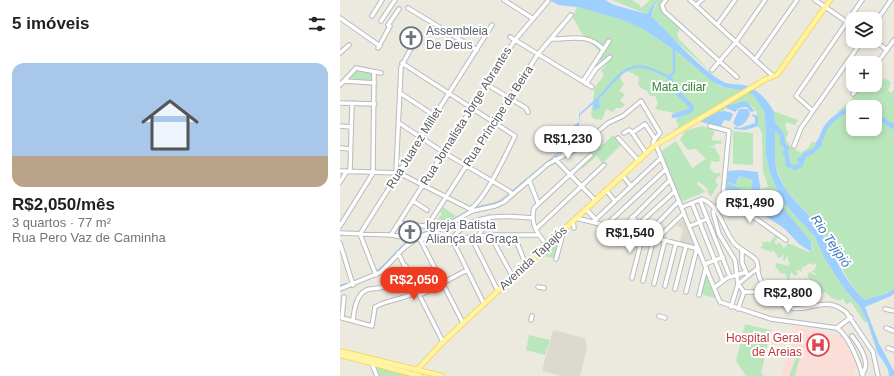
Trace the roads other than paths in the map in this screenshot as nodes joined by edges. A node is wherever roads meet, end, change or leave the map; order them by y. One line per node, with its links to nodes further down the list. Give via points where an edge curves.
1 (382, 0): 22 (street)
2 (394, 0): 25 (street)
3 (504, 0): 24 (street)
4 (666, 0): 48 (street, via 662,6 664,11)
5 (690, 0): 15 (street)
6 (702, 0): 15 (street)
7 (735, 0): 28 (street)
8 (766, 0): 36 (street)
9 (797, 0): 47 (street)
10 (815, 0): 16 (street)
11 (830, 0): 16 (main road)
12 (862, 0): 19 (street)
13 (891, 0): 20 (street)
14 (548, 1): 24 (street, Rua Jornalista Jorge Abrantes)
15 (696, 5): 28 (street)
16 (825, 7): 26 (street); 53 (main road, via 777,75)
17 (408, 8): 41 (street)
18 (399, 9): 23 (street, via 379,47)
19 (854, 12)
20 (882, 13)
21 (571, 15): 31 (street, Rua Príncipe da Beira)
22 (372, 16)
23 (340, 18)
24 (532, 18): 32 (street, Rua Jornalista Jorge Abrantes)
25 (381, 21)
26 (846, 21)
27 (846, 23): 68 (street, via 796,96)
28 (717, 25): 36 (street)
29 (492, 26): 41 (street, Rua Juarez Millet)
30 (510, 37): 32 (street)
31 (552, 39): 40 (street, via 586,39); 44 (street, Rua Príncipe da Beira)
32 (515, 40): 44 (street); 58 (street, Rua Jornalista Jorge Abrantes)
33 (894, 40): 42 (street)
34 (415, 41): 49 (street)
35 (609, 41): 40 (street)
36 (736, 42): 47 (street); 48 (street)
37 (349, 45): 43 (street)
38 (882, 47): 42 (street)
39 (857, 48): 68 (street)
40 (603, 49): 56 (street)
41 (477, 50): 62 (street, Rua Juarez Millet)
42 (887, 50): 46 (street)
43 (340, 53)
44 (538, 54): 56 (street); 63 (street, Rua Príncipe da Beira)
45 (610, 57): 56 (street)
46 (882, 57)
47 (755, 60): 53 (street)
48 (720, 62): 50 (street); 54 (street)
49 (402, 63): 61 (street); 62 (street)
50 (712, 70)
51 (374, 73): 52 (street); 55 (street, via 356,68); 57 (street)
52 (381, 73)
53 (773, 76): 82 (main road, Avenida Tapajós)
54 (737, 77)
55 (344, 81): 57 (street); 59 (street)
56 (584, 82): 60 (street)
57 (375, 83): 66 (street)
58 (486, 84): 63 (street); 67 (street, Rua Jornalista Jorge Abrantes)
59 (340, 85)
60 (592, 87)
61 (400, 93): 70 (street); 72 (street)
62 (449, 93): 67 (street); 70 (street, Rua Juarez Millet)
63 (508, 98): 69 (street, via 526,108); 71 (street, Rua Príncipe da Beira)
64 (340, 103): 65 (street)
65 (352, 104): 66 (street); 75 (street)
66 (375, 104): 98 (street)
67 (471, 107): 71 (street); 86 (street, Rua Jornalista Jorge Abrantes)
68 (813, 111): 83 (street, via 798,133)
69 (528, 112)
70 (435, 116): 79 (street, Rua Juarez Millet)
71 (493, 122): 94 (street, Rua Príncipe da Beira); 102 (street, via 515,136)
72 (399, 123): 79 (street); 99 (street)
73 (340, 126): 75 (street)
74 (710, 126): 112 (street, via 728,132)
75 (351, 127): 85 (street)
76 (632, 132): 77 (street, via 629,130); 81 (street, via 644,124); 87 (street)
77 (624, 133)
78 (574, 134): 89 (street)
79 (421, 138): 86 (street); 99 (street, Rua Juarez Millet)
80 (618, 138): 92 (street)
81 (655, 139): 82 (street, via 652,143); 89 (street, via 660,133 642,100 623,116 608,123 580,147)
82 (655, 146): 87 (main road, Avenida Tapajós); 91 (street)
83 (794, 146)
84 (340, 148): 85 (street)
85 (350, 148): 97 (street)
86 (444, 152): 94 (street); 106 (street, Rua Jornalista Jorge Abrantes)
87 (646, 153): 92 (main road, Avenida Tapajós)
88 (591, 155): 100 (street)
89 (562, 156): 90 (street)
90 (556, 157): 100 (street); 103 (street)
91 (661, 158): 95 (street); 108 (street)
92 (638, 160): 101 (main road, Avenida Tapajós)
93 (604, 165): 107 (street)
94 (466, 166): 102 (street); 113 (street, Rua Príncipe da Beira)
95 (666, 169): 104 (street); 137 (street)
96 (340, 171): 97 (street)
97 (348, 171): 98 (street); 105 (street)
98 (373, 173): 99 (street); 138 (street)
99 (398, 173): 106 (street); 146 (street, Rua Juarez Millet)
100 (570, 173): 107 (street); 119 (street)
101 (622, 176): 108 (street); 109 (main road, Avenida Tapajós)
102 (491, 180): 111 (street); 125 (street)
103 (529, 180): 111 (street); 119 (street)
104 (670, 180): 110 (street); 127 (street)
105 (340, 182)
106 (422, 186): 113 (street); 116 (street, Rua Jornalista Jorge Abrantes)
107 (582, 186): 114 (street); 142 (street)
108 (631, 186): 117 (street)
109 (606, 190): 114 (main road, Avenida Tapajós); 117 (street)
110 (675, 191): 118 (street); 135 (street)
111 (510, 193): 125 (street, via 495,206)
112 (723, 195): 123 (street); 161 (street)
113 (445, 198): 125 (street); 134 (street, Rua Príncipe da Beira, via 430,222 424,226)
114 (595, 200): 122 (main road, Avenida Tapajós)
115 (700, 200): 120 (street); 123 (street, via 707,202); 130 (street)
116 (413, 201): 124 (street); 134 (street, Rua Jornalista Jorge Abrantes)
117 (615, 201): 132 (street)
118 (679, 201): 121 (street); 147 (street)
119 (538, 203): 129 (street)
120 (692, 203): 121 (street); 133 (street)
121 (682, 207): 126 (street)
122 (586, 209): 131 (main road, Avenida Tapajós); 132 (street)
123 (714, 209): 136 (street); 140 (street)
124 (427, 210)
125 (470, 210): 145 (street, via 444,228)
126 (684, 213): 139 (street); 155 (street)
127 (632, 217): 135 (street); 143 (street)
128 (490, 218): 129 (street); 154 (street); 159 (street, via 464,226)
129 (532, 218): 142 (street)
130 (707, 219): 133 (street); 169 (street)
131 (574, 220): 132 (street); 141 (street); 152 (main road, Avenida Tapajós)
132 (594, 221): 137 (street)
133 (700, 222): 139 (street); 171 (street)
134 (398, 223): 148 (street, Rua Jornalista Jorge Abrantes)
135 (639, 224): 147 (street)
136 (724, 224): 140 (street); 167 (street, via 732,241)
137 (606, 225): 143 (street)
138 (340, 226)
139 (690, 226): 166 (street)
140 (717, 227): 175 (street, via 735,258)
141 (574, 228)
142 (536, 229): 151 (street)
143 (621, 229): 147 (street)
144 (340, 233): 146 (street)
145 (428, 233): 156 (street); 158 (street)
146 (360, 234): 148 (street); 180 (street)
147 (644, 234): 155 (street); 185 (street)
148 (391, 235): 156 (street)
149 (490, 235): 150 (street); 154 (street); 183 (street)
150 (514, 235): 151 (street); 173 (street)
151 (538, 235): 164 (street)
152 (561, 235): 164 (main road, Avenida Tapajós); 170 (street)
153 (471, 236): 154 (street); 159 (street); 198 (street)
154 (478, 236)
155 (656, 237): 160 (street); 186 (street)
156 (415, 239): 157 (street); 168 (street)
157 (420, 239): 158 (street); 188 (street)
158 (430, 239): 159 (street)
159 (452, 239): 178 (street)
160 (665, 240): 163 (street); 190 (street)
161 (786, 240)
162 (340, 243): 189 (street)
163 (676, 243): 165 (street); 192 (street)
164 (547, 245): 173 (main road, Avenida Tapajós)
165 (686, 246): 166 (street); 197 (street)
166 (698, 249): 174 (street); 199 (street)
167 (742, 250): 172 (street); 177 (street, via 756,260)
168 (398, 253): 176 (street); 180 (street, via 384,270)
169 (723, 257): 171 (street); 184 (street)
170 (556, 260)
171 (715, 260): 174 (street); 187 (street)
172 (742, 263): 175 (street); 179 (street)
173 (526, 265): 183 (main road, Avenida Tapajós)
174 (706, 265): 194 (street); 203 (street)
175 (736, 265): 181 (street)
176 (406, 266): 202 (street); 214 (street, via 384,286 367,290 356,302)
177 (758, 268): 182 (street); 211 (street, via 762,284 781,304 801,310 830,303 840,307)
178 (467, 270): 188 (street); 205 (street)
179 (746, 272): 181 (street); 182 (street)
180 (376, 275): 189 (street)
181 (736, 275): 184 (street); 191 (street)
182 (749, 276): 191 (street)
183 (513, 277): 198 (main road, Avenida Tapajós)
184 (730, 277): 187 (street)
185 (632, 278)
186 (643, 281)
187 (723, 281): 194 (street)
188 (443, 282): 202 (street); 215 (street)
189 (353, 283): 196 (street)
190 (654, 284)
191 (738, 284): 200 (street); 206 (street)
192 (665, 286)
193 (538, 287): 195 (street)
194 (715, 287): 206 (street, via 720,301)
195 (544, 288)
196 (340, 289)
197 (675, 289)
198 (498, 291): 205 (main road, Avenida Tapajós)
199 (686, 292)
200 (743, 292): 201 (street); 207 (street)
201 (754, 292)
202 (419, 293): 214 (street, via 375,307 374,322 371,326); 220 (street)
203 (699, 295)
204 (344, 297): 212 (street)
205 (484, 304): 215 (main road, Avenida Tapajós)
206 (731, 307): 207 (street)
207 (738, 309): 216 (street, via 775,320)
208 (886, 309): 209 (street)
209 (894, 311)
210 (659, 316): 213 (street)
211 (851, 317): 216 (street); 230 (street, via 873,352)
212 (341, 318): 214 (street)
213 (665, 318)
214 (353, 320)
215 (463, 323): 220 (main road, Avenida Tapajós)
216 (837, 328): 227 (street, via 853,351)
217 (886, 328): 218 (street)
218 (894, 331)
219 (852, 336): 227 (street, via 864,354 866,366)
220 (443, 342): 226 (main road, Avenida Tapajós)
221 (888, 348): 223 (street)
222 (340, 350): 226 (main road)
223 (894, 350)
224 (340, 355): 225 (main road)
225 (372, 364): 226 (main road); 228 (street)
226 (419, 374): 229 (main road)
227 (862, 375)
228 (378, 376)
229 (442, 376)
230 (878, 376)

